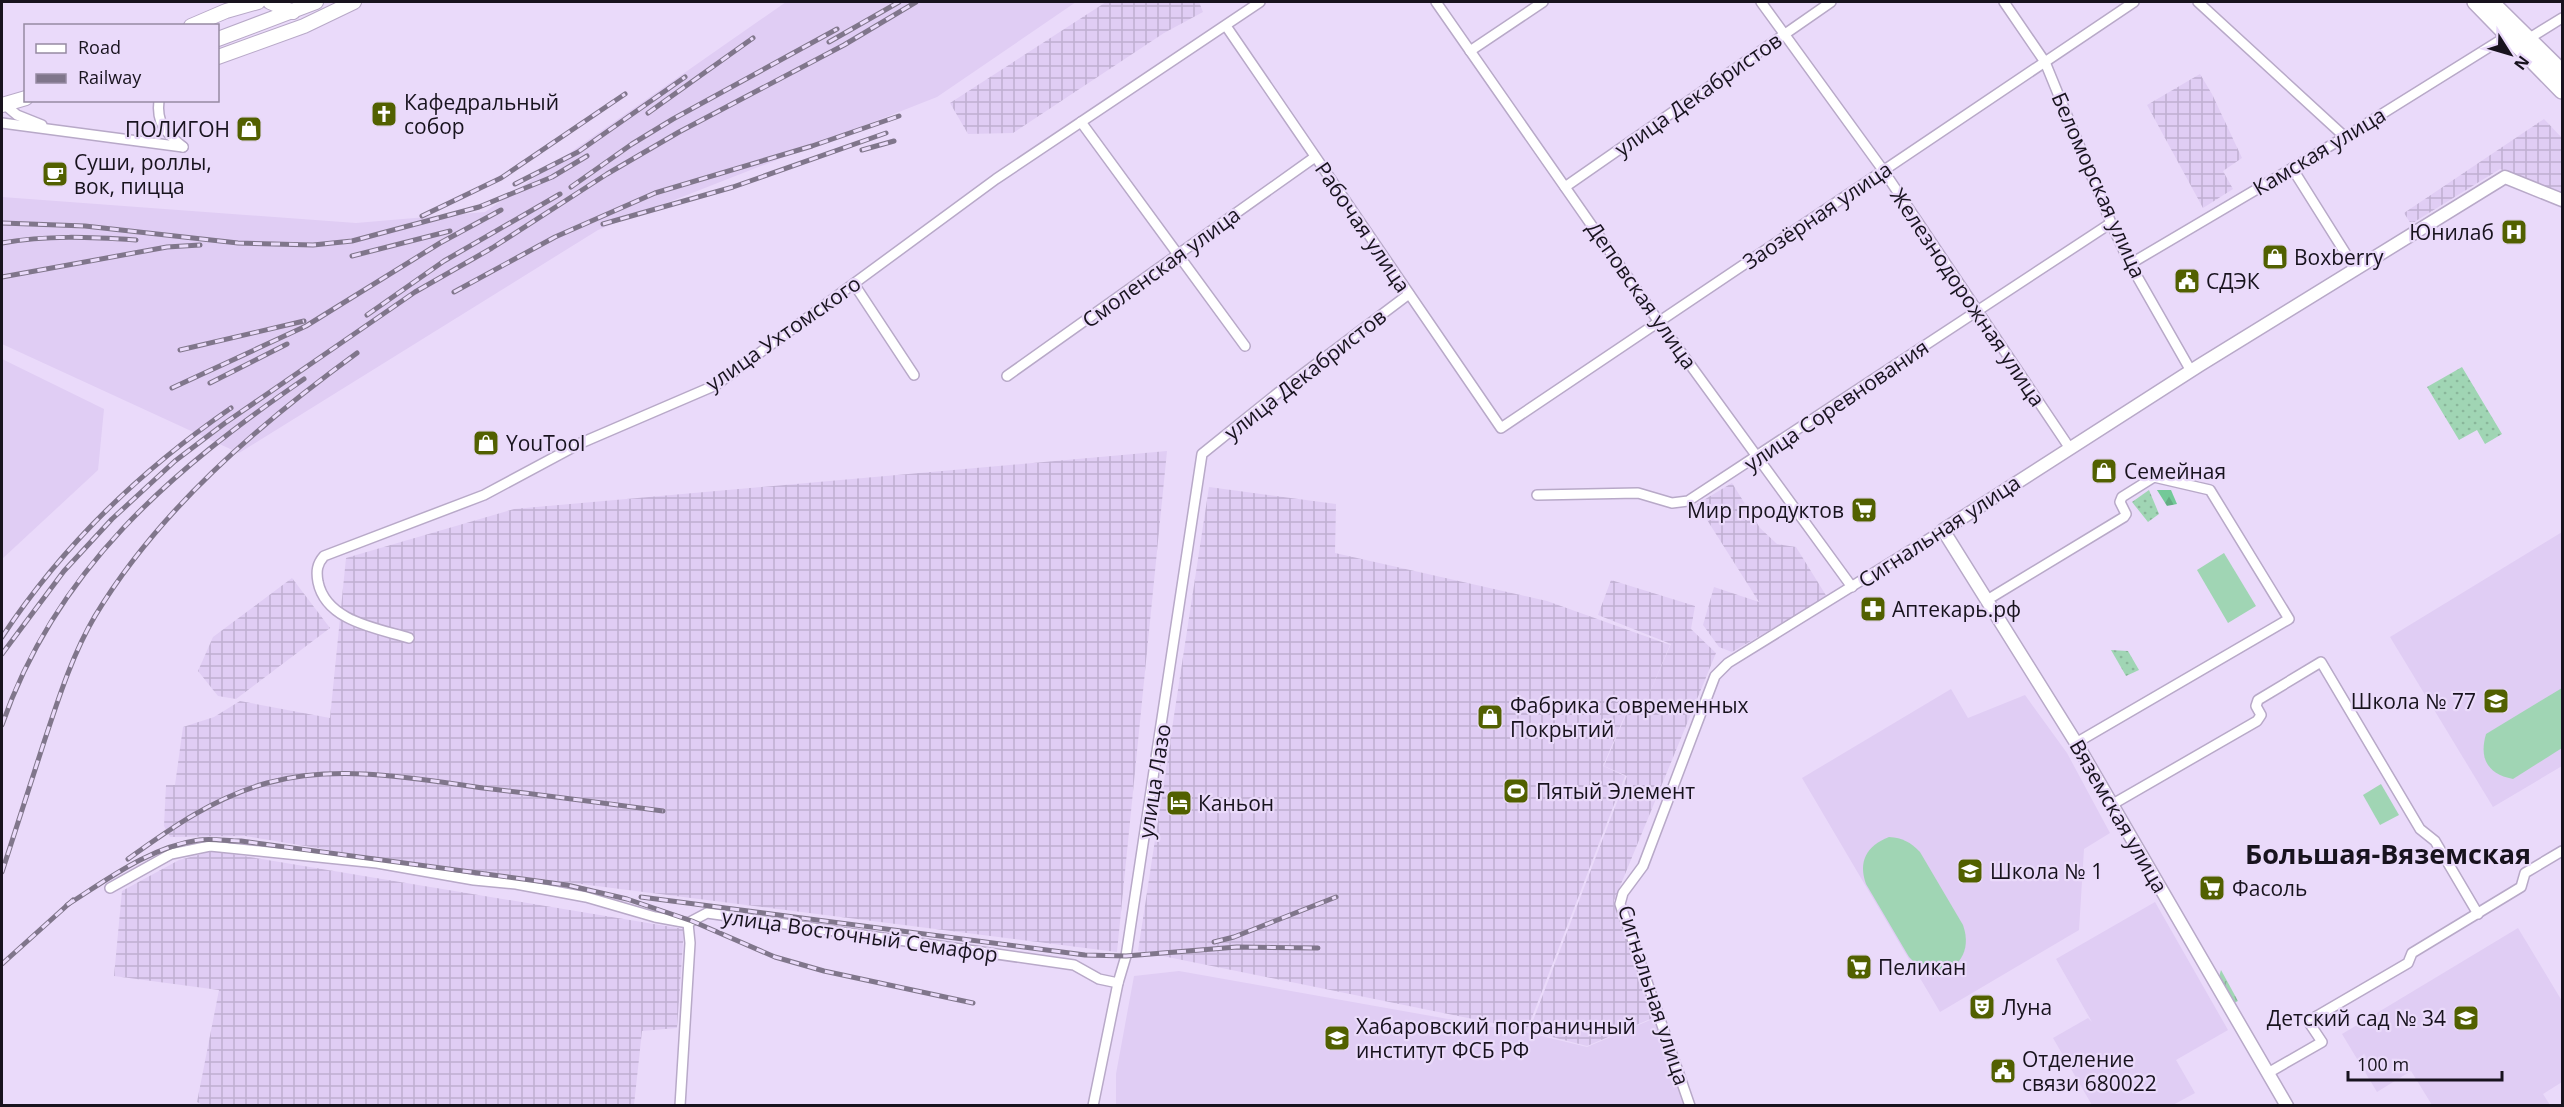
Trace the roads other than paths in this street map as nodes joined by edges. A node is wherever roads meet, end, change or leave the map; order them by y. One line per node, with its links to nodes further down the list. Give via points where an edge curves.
1 (258, 2): 17 (main road)
2 (270, 2): 15 (main road)
3 (316, 2): 15 (main road)
4 (354, 2): 24 (main road, via 304,26)
5 (1260, 2): 18 (street, улица Ухтомского)
6 (1436, 2): 23 (street, Деповская улица)
7 (1543, 2): 23 (street)
8 (1761, 2): 19 (street, Железнодорожная улица)
9 (1831, 2): 19 (street, улица Декабристов)
10 (2004, 2): 25 (street, Беломорская улица)
11 (2134, 2): 25 (street, Заозёрная улица)
12 (2198, 2): 34 (street)
13 (2475, 2): 20 (main road)
14 (2491, 2): 22 (main road)
15 (293, 12): 21 (main road)
16 (2562, 18): 22 (street)
17 (196, 24)
18 (1226, 26): 31 (street, улица Ухтомского); 35 (street, Рабочая улица)
19 (1783, 34): 37 (street, Железнодорожная улица); 38 (street, улица Декабристов)
20 (2507, 36): 27 (main road); 34 (street, Камская улица)
21 (219, 39)
22 (2529, 39): 26 (main road)
23 (1470, 51): 38 (street, Деповская улица)
24 (219, 57)
25 (2045, 62): 37 (street, Заозёрная улица); 40 (street, Беломорская улица)
26 (2562, 72)
27 (2562, 92)
28 (24, 99): 30 (main road)
29 (159, 102): 33 (street, via 159,120 164,131 183,147)
30 (3, 105): 33 (street)
31 (1081, 122): 41 (street); 44 (street, улица Ухтомского)
32 (2, 123): 33 (street)
33 (53, 130)
34 (2345, 137): 36 (street, Камская улица)
35 (1316, 157): 41 (street, Смоленская улица); 45 (street, Рабочая улица)
36 (2292, 168): 42 (street, Камская улица); 43 (street)
37 (1883, 170): 46 (street, Железнодорожная улица); 47 (street, Заозёрная улица)
38 (1565, 187): 47 (street, Деповская улица)
39 (2562, 200): 43 (street, Сигнальная улица, via 2505,177)
40 (2111, 223): 42 (street, Беломорская улица); 46 (street, улица Соревнования)
41 (1178, 254): 48 (street); 51 (street, Смоленская улица)
42 (2130, 264): 49 (street, Беломорская улица)
43 (2356, 270): 49 (street, Сигнальная улица)
44 (854, 284): 50 (street); 60 (street, улица Ухтомского, via 716,385 581,443 484,495 324,556 316,572 320,590 334,609 357,622)
45 (1409, 294): 52 (street, Рабочая улица); 54 (street, улица Декабристов)
46 (1978, 310): 53 (street, Железнодорожная улица); 55 (street, улица Соревнования)
47 (1659, 322): 52 (street, Заозёрная улица); 55 (street, Деповская улица)
48 (1245, 346)
49 (2190, 371): 53 (street, Сигнальная улица)
50 (914, 375)
51 (1007, 376)
52 (1501, 428)
53 (2069, 447): 57 (street, Сигнальная улица)
54 (1202, 454): 67 (street, улица Лазо, via 1143,854)
55 (1759, 456): 56 (street, улица Соревнования, via 1688,501 1672,503 1638,493); 58 (street, Деповская улица)
56 (1537, 495)
57 (1943, 530): 58 (street, Сигнальная улица); 59 (street, Вяземская улица)
58 (1852, 587): 71 (street, Сигнальная улица, via 1728,663 1715,676 1643,866 1623,893 1620,904)
59 (1987, 600): 61 (street, Вяземская улица); 61 (street, via 2124,518 2122,497 2154,477 2210,490 2289,619)
60 (409, 638)
61 (2076, 742): 62 (street, Вяземская улица)
62 (2113, 804): 65 (street, via 2257,721 2261,716 2256,706 2258,700 2320,662 2420,829 2435,841); 68 (street, Вяземская улица)
63 (2562, 852): 65 (street, via 2525,873 2521,887)
64 (110, 888): 66 (street, улица Восточный Семафор, via 171,854 210,846 377,862 516,884)
65 (2478, 914): 68 (street, via 2412,953 2408,963 2312,1019 2310,1024 2322,1042)
66 (688, 923): 67 (street, улица Восточный Семафор, via 707,913 1074,965 1099,979); 69 (street)
67 (1118, 983): 70 (street, улица Лазо)
68 (2268, 1072): 72 (street, Вяземская улица)
69 (680, 1106)
70 (1093, 1106)
71 (1690, 1106)
72 (2287, 1106)

